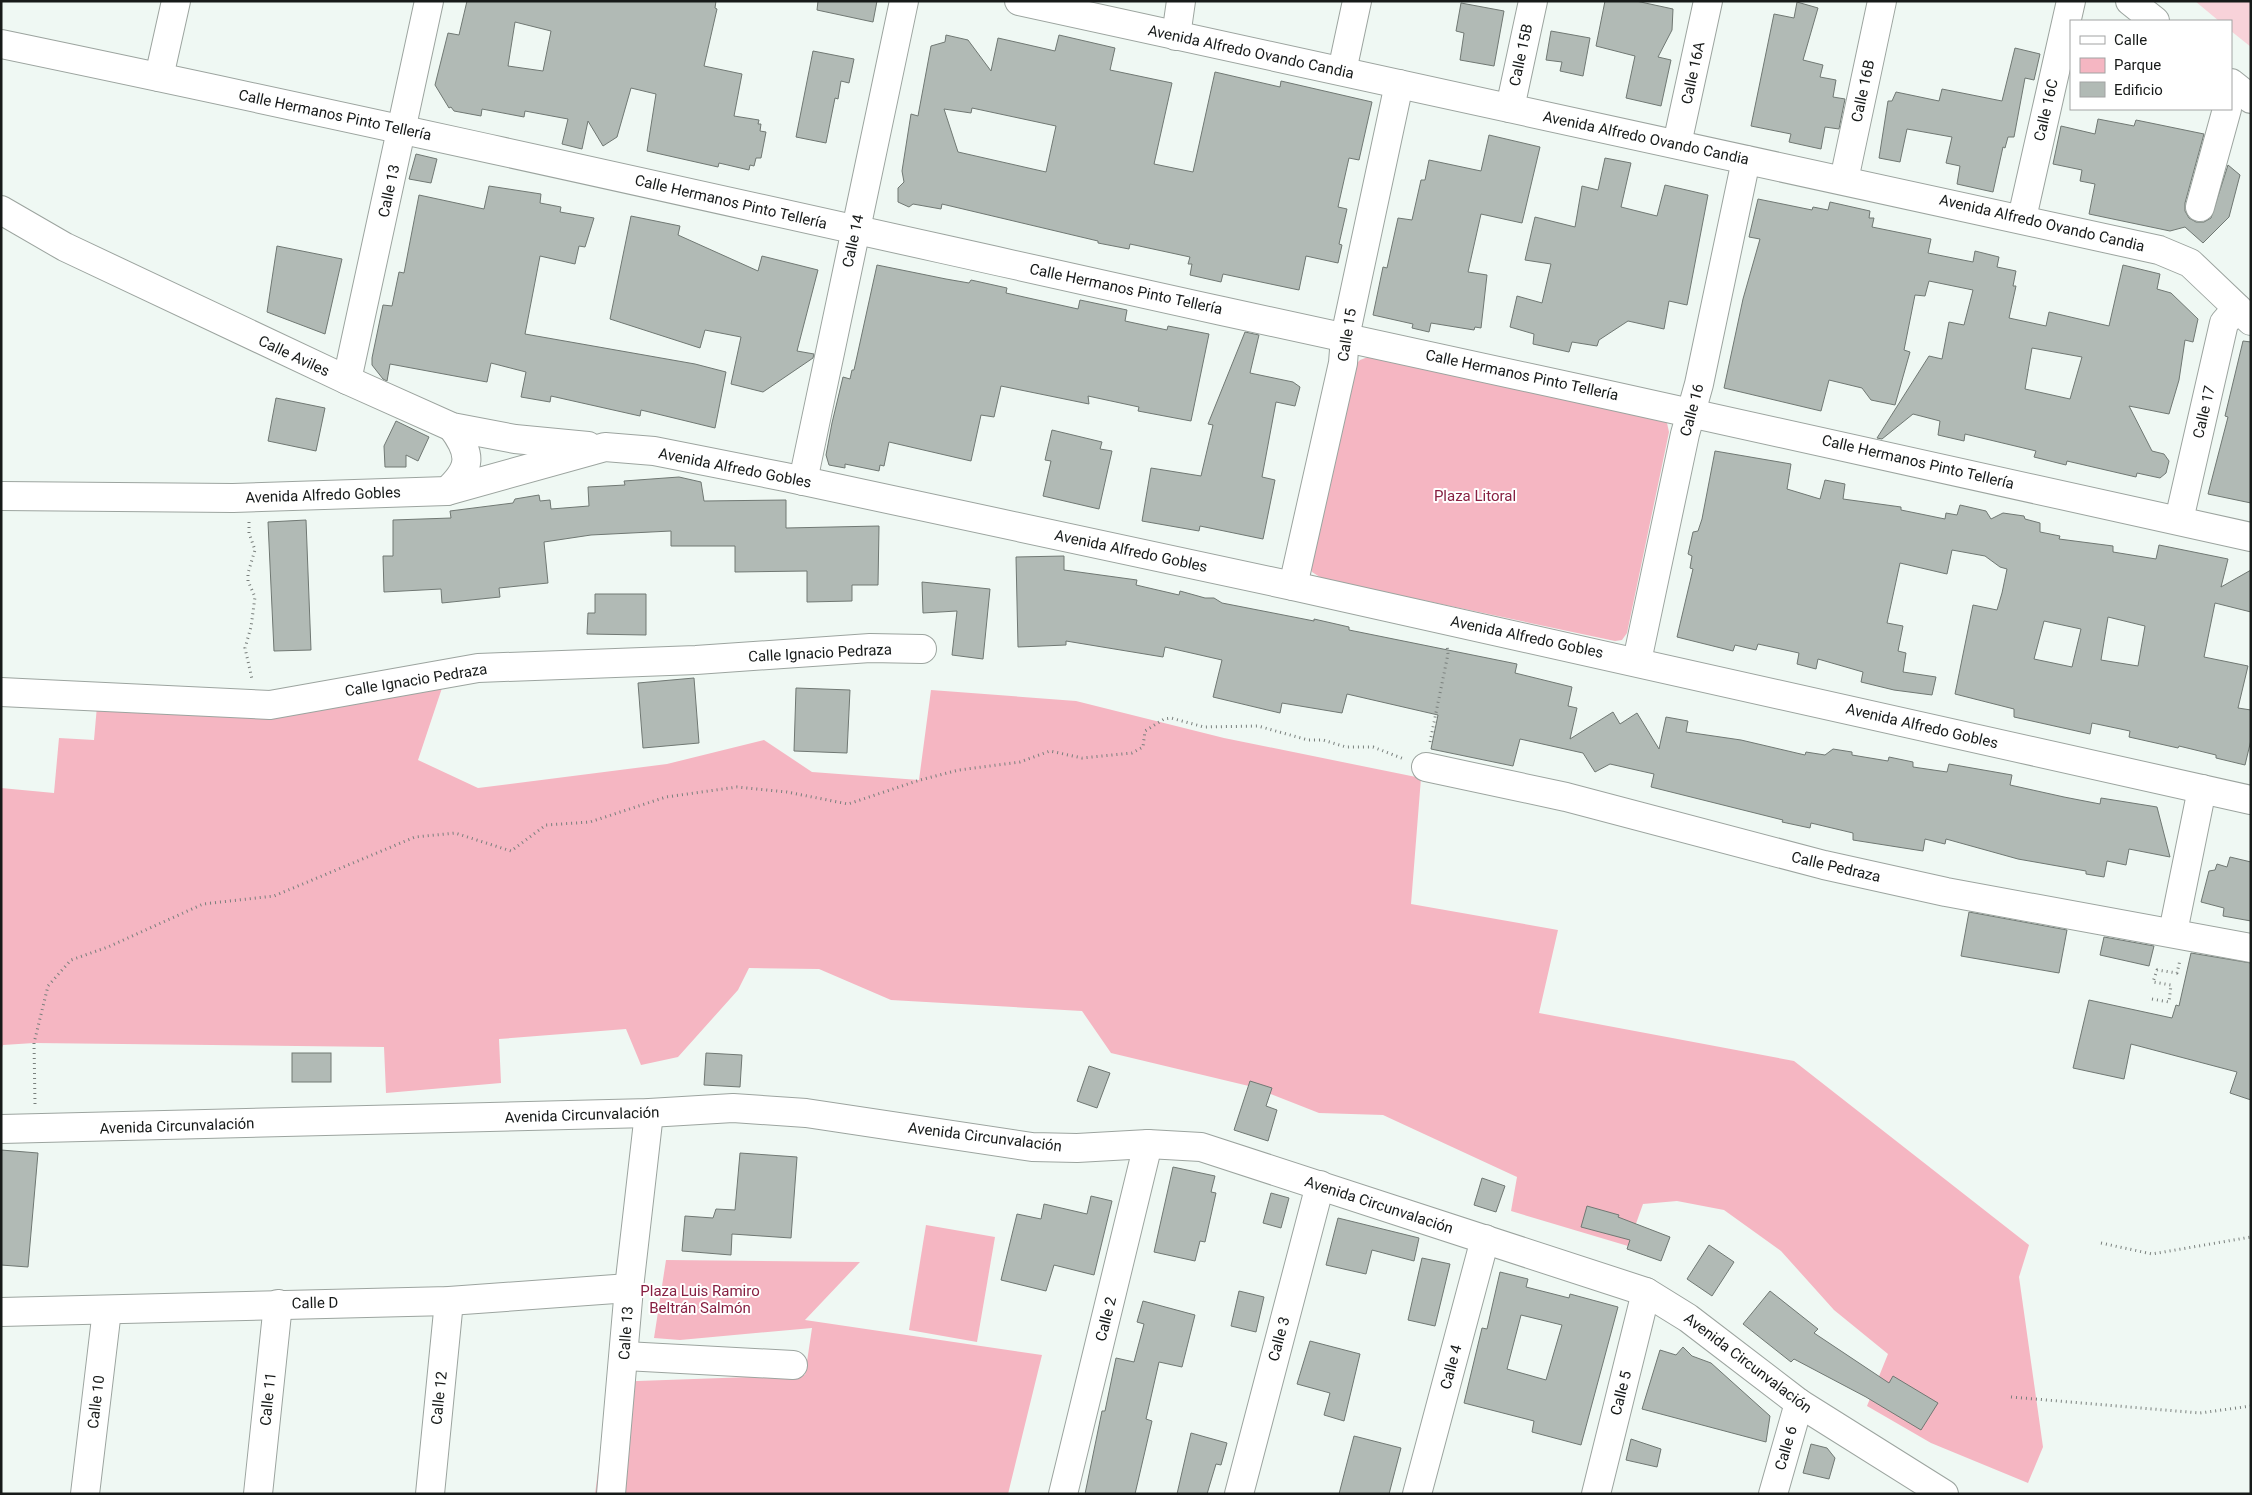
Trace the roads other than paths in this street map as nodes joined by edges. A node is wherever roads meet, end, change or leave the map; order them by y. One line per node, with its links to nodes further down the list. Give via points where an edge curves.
1 (176, 1): 16 (street)
2 (429, 1): 20 (street, Calle 13)
3 (904, 1): 27 (street, Calle 14)
4 (1019, 1): 13 (street, Avenida Alfredo Ovando Candia)
5 (1181, 1): 13 (street)
6 (1357, 1): 15 (street)
7 (1533, 1): 18 (street, Calle 15B)
8 (1708, 1): 21 (street, Calle 16A)
9 (1882, 1): 23 (street, Calle 16B)
10 (2071, 1): 26 (street, Calle 16C)
11 (2130, 1): 12 (street)
12 (2154, 20)
13 (1176, 36): 15 (street, Avenida Alfredo Ovando Candia)
14 (1, 44): 16 (street, Calle Hermanos Pinto Tellería)
15 (1342, 71): 17 (street, Avenida Alfredo Ovando Candia)
16 (159, 77): 20 (street, Calle Hermanos Pinto Tellería)
17 (1399, 84): 18 (street, Avenida Alfredo Ovando Candia); 29 (street, Calle 15)
18 (1510, 108): 21 (street, Avenida Alfredo Ovando Candia)
19 (2230, 110): 24 (street)
20 (402, 129): 27 (street, Calle Hermanos Pinto Tellería); 30 (street, Calle 13)
21 (1677, 144): 22 (street, Avenida Alfredo Ovando Candia)
22 (1746, 160): 23 (street, Avenida Alfredo Ovando Candia); 31 (street, Calle 16)
23 (1844, 180): 26 (street, Avenida Alfredo Ovando Candia)
24 (2200, 207)
25 (1, 210): 30 (street, Calle Aviles, via 65,247)
26 (2022, 218): 28 (street, Avenida Alfredo Ovando Candia, via 2178,256 2200,271)
27 (855, 230): 29 (street, Calle Hermanos Pinto Tellería); 34 (street, Calle 14)
28 (2244, 314): 37 (street, Calle 17, via 2224,323)
29 (1345, 337): 31 (street, Calle Hermanos Pinto Tellería); 39 (street, Calle 15, via 1343,363)
30 (347, 380): 32 (street, Calle Aviles)
31 (1692, 411): 37 (street, Calle Hermanos Pinto Tellería); 41 (street, Calle 16, via 1684,434)
32 (452, 427): 33 (street, Calle Aviles, via 515,439); 35 (street, via 463,442 467,460 462,478)
33 (605, 447): 34 (street, Avenida Alfredo Gobles, via 654,451); 35 (street, Avenida Alfredo Gobles)
34 (803, 481): 39 (street, Avenida Alfredo Gobles)
35 (447, 491): 36 (street, Avenida Alfredo Gobles, via 233,498)
36 (1, 496)
37 (2179, 520): 38 (street, Calle Hermanos Pinto Tellería)
38 (2251, 537)
39 (1293, 586): 41 (street, Avenida Alfredo Gobles)
40 (922, 648): 42 (street, Calle Ignacio Pedraza, via 478,668 270,705)
41 (1637, 661): 44 (street, Avenida Alfredo Gobles)
42 (1, 692)
43 (1427, 759): 46 (street, Calle Pedraza, via 1824,865 2058,913)
44 (2202, 789): 45 (street, Avenida Alfredo Gobles); 46 (street)
45 (2251, 800)
46 (2173, 943): 47 (street, Calle Pedraza)
47 (2251, 948)
48 (649, 1113): 49 (street, Avenida Circunvalación); 50 (street, Avenida Circunvalación, via 733,1108 806,1113 1032,1147); 53 (street, Calle 13)
49 (1, 1129)
50 (1148, 1144): 51 (street, Avenida Circunvalación, via 1201,1147); 66 (street, Calle 2)
51 (1320, 1185): 52 (street, Avenida Circunvalación); 67 (street, Calle 3)
52 (1485, 1239): 54 (street, Avenida Circunvalación); 68 (street, Calle 4)
53 (629, 1288): 55 (street, Calle D); 59 (street, Calle 13)
54 (1646, 1292): 61 (street, Avenida Circunvalación, via 1688,1318); 69 (street, Calle 5)
55 (449, 1301): 56 (street, Calle D); 64 (street, Calle 12)
56 (278, 1304): 57 (street, Calle D); 63 (street, Calle 11)
57 (107, 1310): 58 (street, Calle D); 62 (street, Calle 10)
58 (1, 1312)
59 (625, 1356): 60 (street); 65 (street, Calle 13)
60 (793, 1365)
61 (1799, 1403): 70 (street, Calle 6); 71 (street, Avenida Circunvalación)
62 (85, 1494)
63 (258, 1494)
64 (430, 1494)
65 (611, 1494)
66 (1063, 1494)
67 (1239, 1494)
68 (1417, 1494)
69 (1596, 1494)
70 (1773, 1494)
71 (1944, 1494)

